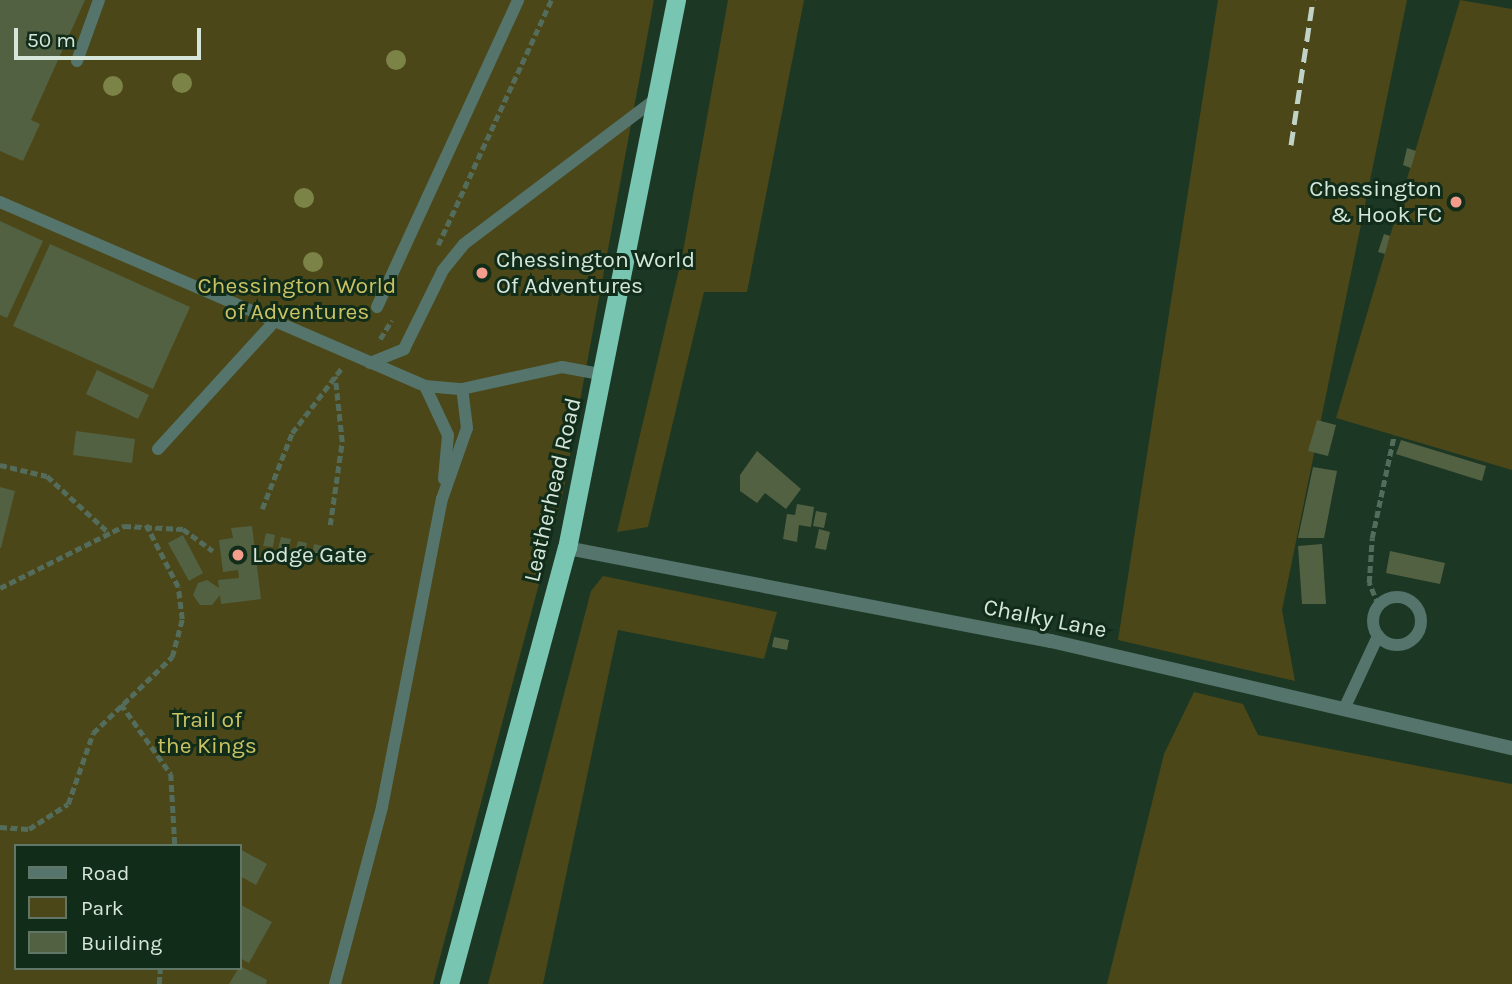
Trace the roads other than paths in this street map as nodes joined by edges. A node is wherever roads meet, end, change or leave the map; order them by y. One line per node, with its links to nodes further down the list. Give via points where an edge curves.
1 (99, 0): 4 (lane)
2 (518, 0): 7 (lane)
3 (676, 0): 5 (highway, Leatherhead Road)
4 (77, 61)
5 (658, 97): 9 (lane, via 464,244 443,270 404,349); 10 (highway, Leatherhead Road)
6 (0, 202): 8 (lane)
7 (377, 307)
8 (274, 322): 9 (lane); 13 (lane)
9 (366, 363): 11 (lane)
10 (605, 375): 12 (lane, via 562,367); 15 (highway, Leatherhead Road)
11 (425, 386): 12 (lane); 14 (lane, via 448,435)
12 (462, 388): 14 (lane, via 467,428)
13 (158, 449)
14 (442, 499): 19 (lane, via 383,807)
15 (567, 548): 17 (street, Chalky Lane, via 1051,641); 20 (highway, Leatherhead Road)
16 (1378, 636): 16 (lane, via 1406,643 1421,618 1401,597 1378,605 1372,620); 17 (lane)
17 (1344, 709): 18 (street, Chalky Lane)
18 (1512, 748)
19 (335, 984)
20 (449, 984)

